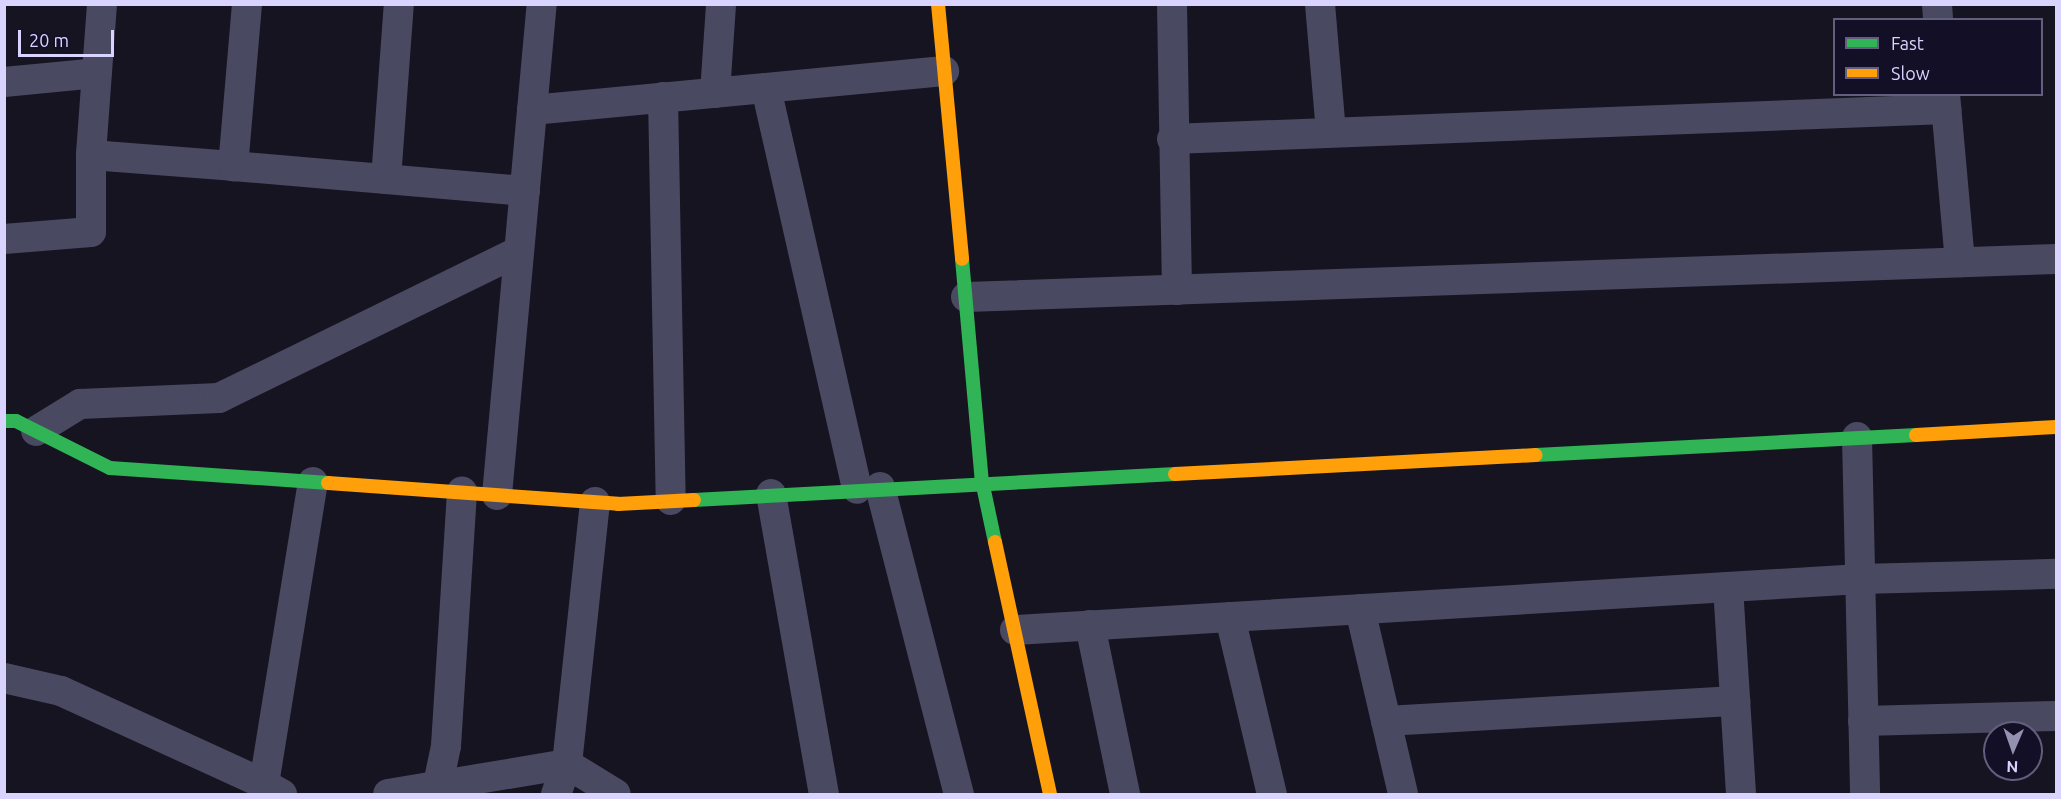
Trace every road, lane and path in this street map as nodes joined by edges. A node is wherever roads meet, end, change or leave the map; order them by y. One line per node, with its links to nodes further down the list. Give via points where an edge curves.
1 (102, 4): 10 (street)
2 (247, 4): 20 (street)
3 (399, 4): 21 (street)
4 (542, 4): 16 (street)
5 (721, 4): 13 (street)
6 (938, 4): 9 (street)
7 (1172, 4): 18 (street)
8 (1320, 4): 17 (street)
9 (945, 72): 12 (street); 28 (street)
10 (97, 73): 11 (street); 19 (street)
11 (4, 82)
12 (766, 88): 13 (street); 35 (street)
13 (715, 93): 14 (street)
14 (663, 97): 16 (street); 39 (street)
15 (1946, 102): 17 (street); 26 (street)
16 (532, 110): 22 (street)
17 (1330, 132): 18 (street)
18 (1172, 139): 27 (street)
19 (91, 155): 20 (street); 23 (street, via 91,232)
20 (234, 166): 21 (street)
21 (386, 179): 22 (street)
22 (525, 191): 24 (street)
23 (4, 239)
24 (519, 251): 31 (street, via 229,394 190,402 80,404); 38 (street)
25 (2056, 259): 26 (street)
26 (1960, 262): 27 (street)
27 (1177, 290): 28 (street)
28 (966, 297): 33 (street)
29 (4, 421): 31 (street)
30 (2056, 427): 32 (street)
31 (36, 431): 34 (street, via 110,468)
32 (1857, 437): 33 (street); 42 (street)
33 (982, 481): 35 (street); 47 (street)
34 (313, 482): 36 (street); 54 (street)
35 (868, 488): 37 (street); 60 (street)
36 (462, 492): 38 (street); 55 (street, via 446,746)
37 (771, 494): 39 (street); 59 (street)
38 (497, 495): 40 (street)
39 (671, 500): 40 (street)
40 (595, 502): 53 (street)
41 (2056, 574): 42 (street)
42 (1860, 579): 43 (street); 51 (street)
43 (1728, 587): 44 (street); 49 (street)
44 (1360, 609): 45 (street); 52 (street)
45 (1230, 617): 46 (street); 63 (street)
46 (1090, 625): 47 (street); 62 (street)
47 (1015, 630): 61 (street)
48 (4, 678): 54 (street, via 60,691)
49 (1735, 701): 52 (street); 65 (street)
50 (2056, 716): 51 (street)
51 (1863, 721): 66 (street)
52 (1386, 722): 64 (street)
53 (567, 764): 55 (street); 57 (street); 58 (street)
54 (273, 789)
55 (437, 790): 56 (street)
56 (388, 795)
57 (556, 795)
58 (616, 795)
59 (824, 795)
60 (959, 795)
61 (1050, 795)
62 (1125, 795)
63 (1272, 795)
64 (1403, 795)
65 (1741, 795)
66 (1865, 795)

